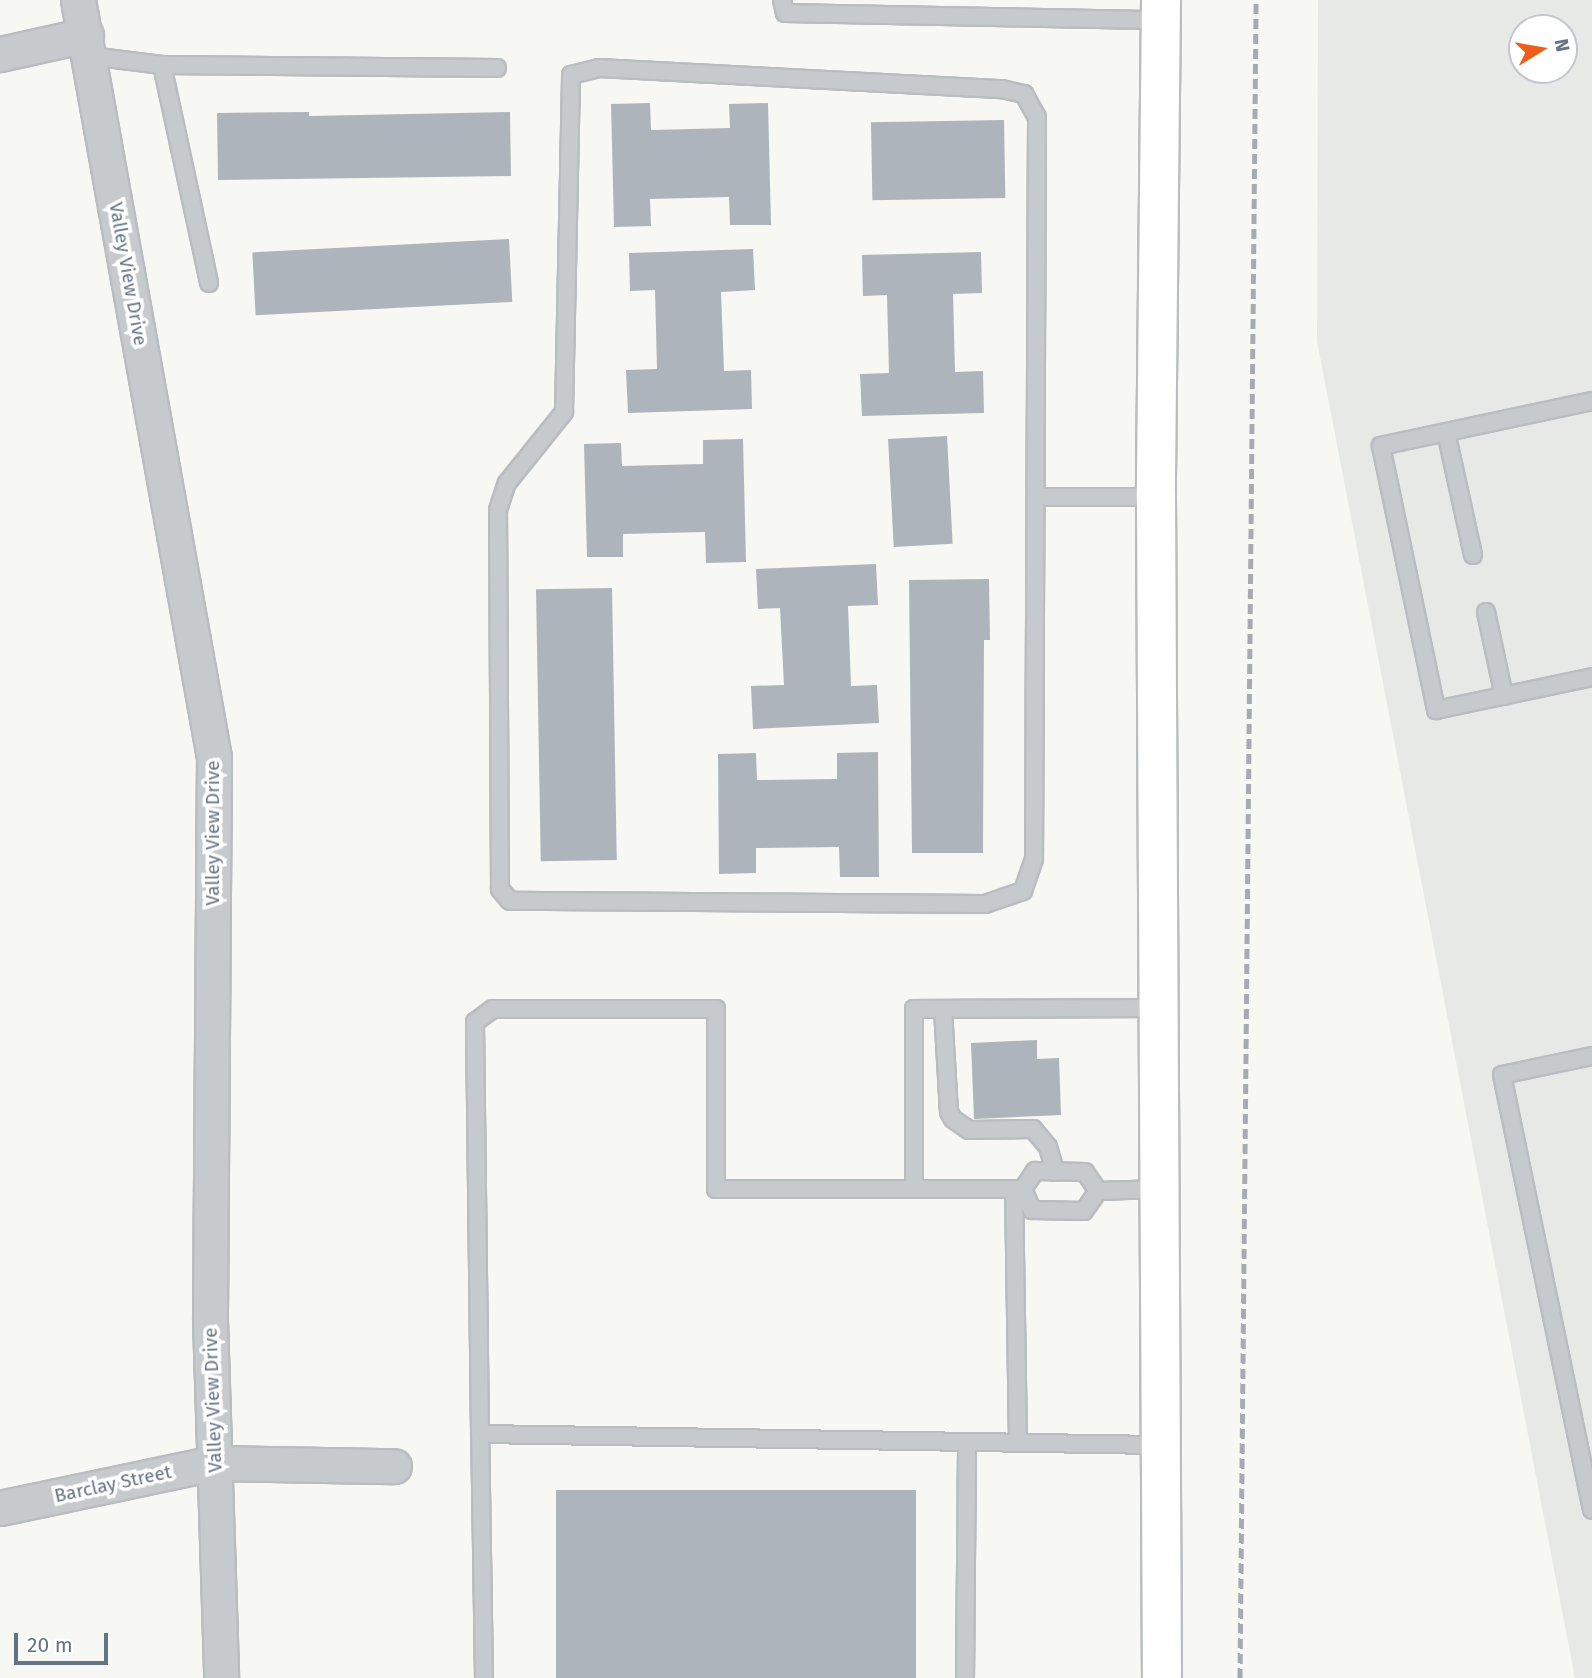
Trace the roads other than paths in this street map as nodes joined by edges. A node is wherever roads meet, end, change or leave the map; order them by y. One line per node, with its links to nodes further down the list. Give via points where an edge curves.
1 (78, 0): 4 (street, Valley View Drive)
2 (782, 0): 3 (lane, via 785,13)
3 (1161, 10): 12 (main road)
4 (88, 45): 5 (street); 6 (lane); 29 (street, Valley View Drive, via 214,757 210,1320)
5 (0, 54)
6 (162, 65): 7 (lane); 8 (lane)
7 (497, 68)
8 (209, 283)
9 (1592, 401): 10 (lane)
10 (1446, 432): 13 (lane); 16 (lane, via 1381,446 1436,710)
11 (1036, 497): 11 (lane, via 1034,859 1023,891 985,904 958,904 510,901 500,889 498,510 507,483 564,412 570,75 599,68 1002,89 1024,94 1037,117); 12 (lane)
12 (1156, 497): 17 (main road)
13 (1473, 555)
14 (1486, 612): 16 (lane)
15 (1592, 677): 16 (lane)
16 (1504, 695)
17 (1158, 1008): 18 (lane); 21 (main road)
18 (943, 1009): 20 (lane, via 948,1112 969,1130 1033,1129 1048,1147); 22 (lane, via 914,1009)
19 (1592, 1056): 32 (lane, via 1502,1075)
20 (1055, 1172): 23 (lane, via 1035,1171); 24 (lane, via 1085,1172)
21 (1160, 1188): 24 (lane); 28 (main road)
22 (914, 1189): 23 (lane); 25 (lane, via 716,1189 716,1009 493,1009 483,1014 475,1021)
23 (1018, 1189): 24 (lane, via 1032,1210 1084,1211); 27 (lane)
24 (1098, 1191)
25 (480, 1434): 26 (lane); 34 (lane)
26 (968, 1442): 27 (lane); 35 (lane)
27 (1018, 1442): 28 (lane)
28 (1161, 1445): 36 (main road)
29 (214, 1463): 30 (street, Barclay Street); 31 (street, Barclay Street); 33 (street, Valley View Drive)
30 (394, 1466)
31 (0, 1508)
32 (1592, 1510)
33 (220, 1678)
34 (484, 1678)
35 (965, 1678)
36 (1162, 1678)

